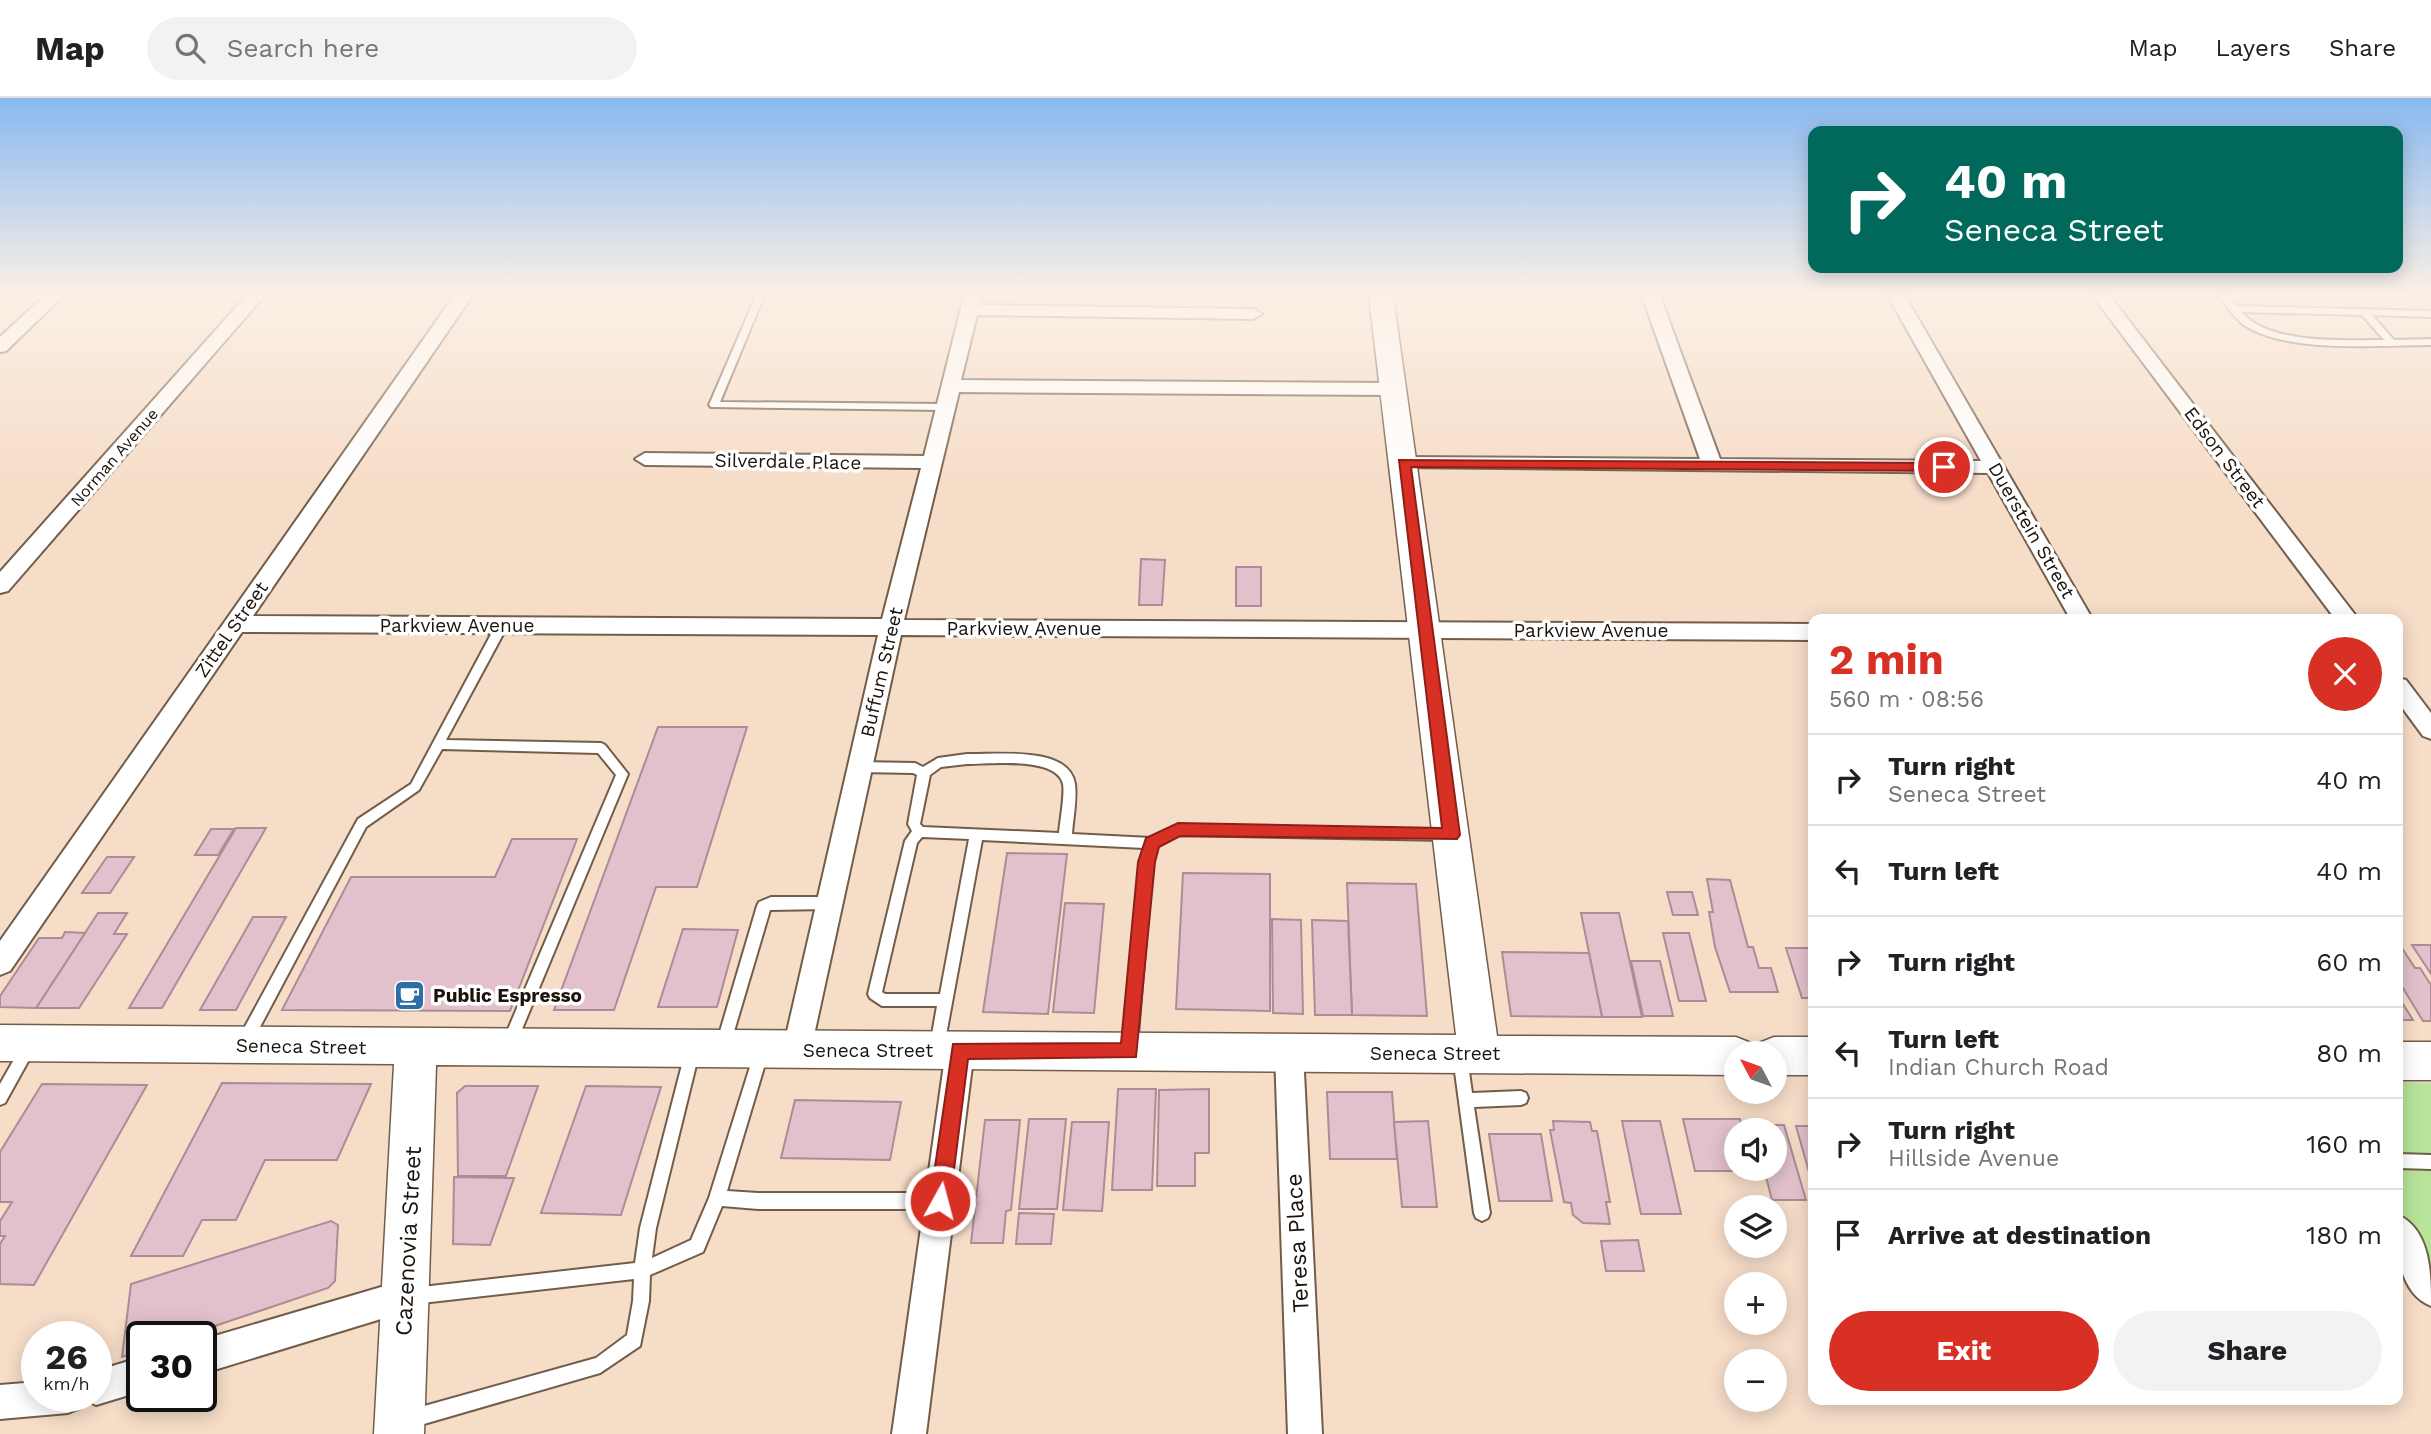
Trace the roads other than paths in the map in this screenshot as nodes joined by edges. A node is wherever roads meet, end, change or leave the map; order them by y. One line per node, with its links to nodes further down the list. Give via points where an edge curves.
1 (200, 358): 16 (street, Norman Avenue)
2 (420, 358): 19 (street, Zittel Street)
3 (734, 358): 10 (lane, via 714,405)
4 (957, 358): 10 (street, Buffum Street)
5 (1390, 358): 9 (street)
6 (1674, 358): 14 (street)
7 (1933, 358): 15 (street, Duerstein Street)
8 (2149, 358): 18 (street, Edson Street)
9 (1394, 389): 10 (street); 13 (street)
10 (948, 397): 12 (street, Buffum Street)
11 (645, 459): 12 (street, Silverdale Place)
12 (932, 462): 21 (street, Buffum Street)
13 (1404, 463): 14 (street); 22 (street)
14 (1712, 465): 15 (street)
15 (1995, 467): 17 (street, Duerstein Street)
16 (0, 586)
17 (2079, 614)
18 (2343, 614)
19 (235, 624): 20 (street, Parkview Avenue); 35 (street, Zittel Street)
20 (502, 625): 21 (street, Parkview Avenue); 26 (lane)
21 (891, 627): 22 (street, Parkview Avenue); 27 (street, Buffum Street)
22 (1425, 629): 23 (street, Parkview Avenue); 30 (street)
23 (1808, 632)
24 (2403, 692): 25 (street)
25 (2431, 730)
26 (439, 744): 38 (lane, via 415,787 362,823); 40 (lane, via 601,748 622,774)
27 (859, 767): 28 (lane, via 915,768); 34 (street, Buffum Street)
28 (923, 773): 29 (lane, via 914,824); 32 (lane, via 938,763 967,759 1043,760 1060,768 1069,783)
29 (919, 832): 31 (lane); 36 (lane, via 911,841 875,994 882,1000)
30 (1451, 835): 33 (lane, via 1178,830); 46 (street)
31 (976, 836): 32 (lane); 36 (lane)
32 (1065, 839): 33 (lane)
33 (1152, 843): 44 (lane, via 1146,862)
34 (829, 903): 41 (lane, via 764,906); 42 (street, Buffum Street)
35 (0, 963)
36 (947, 1000): 43 (lane)
37 (15, 1043): 38 (street, Seneca Street); 52 (lane)
38 (242, 1045): 39 (street, Seneca Street)
39 (416, 1047): 40 (street, Seneca Street); 64 (street, Cazenovia Street)
40 (507, 1048): 41 (street, Seneca Street)
41 (707, 1049): 42 (street, Seneca Street); 60 (lane)
42 (780, 1049): 43 (street, Seneca Street); 57 (lane)
43 (948, 1050): 44 (street, Seneca Street); 58 (street)
44 (1130, 1051): 45 (street, Seneca Street)
45 (1289, 1052): 46 (street, Seneca Street); 70 (street, Teresa Place)
46 (1469, 1053): 47 (street, Seneca Street); 54 (lane)
47 (1724, 1056)
48 (1787, 1056): 49 (street)
49 (1808, 1056)
50 (2403, 1061): 51 (street)
51 (2431, 1061)
52 (0, 1098)
53 (1521, 1098): 54 (lane)
54 (1466, 1100): 59 (lane)
55 (2403, 1161): 56 (lane)
56 (2431, 1162)
57 (716, 1198): 58 (lane); 62 (lane, via 697,1245)
58 (940, 1201): 69 (street)
59 (1482, 1213)
60 (648, 1228): 62 (lane)
61 (2403, 1240): 63 (street)
62 (642, 1270): 64 (lane); 68 (lane, via 634,1340 600,1365)
63 (2431, 1290)
64 (405, 1296): 65 (street); 68 (street, Cazenovia Street)
65 (217, 1352)
66 (21, 1400): 67 (street)
67 (0, 1402)
68 (399, 1428)
69 (909, 1434)
70 (1305, 1434)

